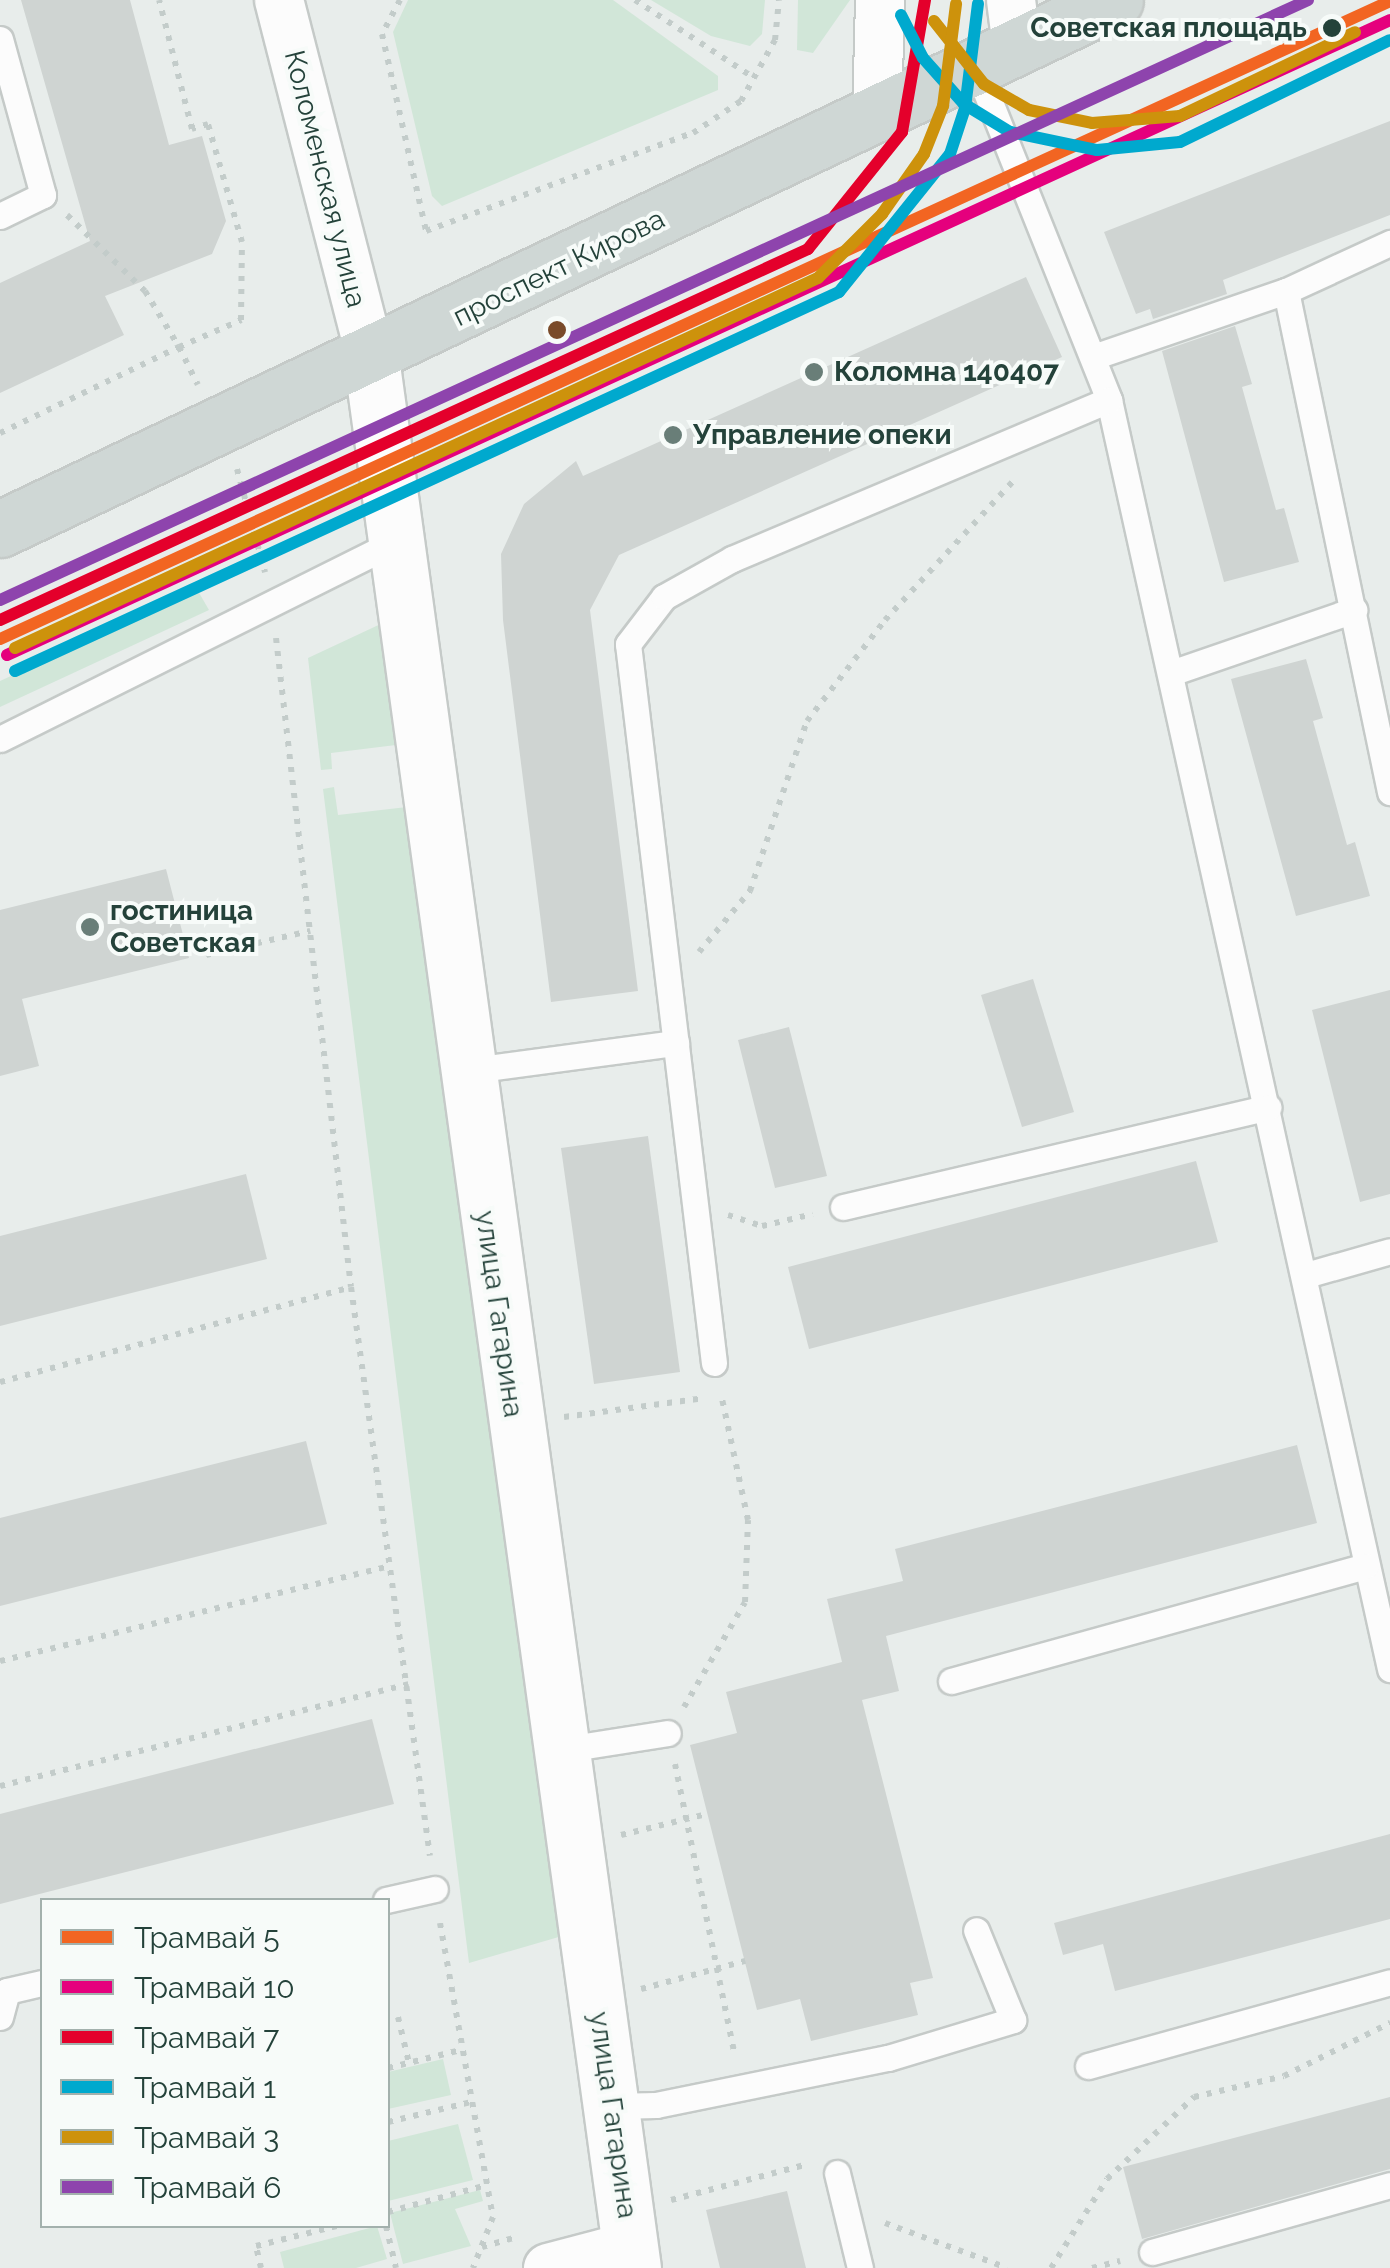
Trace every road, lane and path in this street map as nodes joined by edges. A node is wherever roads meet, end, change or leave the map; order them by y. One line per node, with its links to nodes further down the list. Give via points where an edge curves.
1 (160, 0): 12 (path, via 192,129 208,124 242,242 241,320 180,347 145,291)
2 (279, 0): 17 (street, Коломенская улица)
3 (400, 0): 10 (path, via 382,34 426,231 693,133 741,101)
4 (635, 0): 10 (path)
5 (779, 0): 10 (path, via 776,40)
6 (880, 0): 11 (street)
7 (1115, 0): 9 (main road, проспект Кирова)
8 (0, 38): 12 (lane)
9 (1001, 38): 11 (main road, проспект Кирова); 16 (lane)
10 (754, 78)
11 (877, 114): 17 (main road, проспект Кирова)
12 (43, 195): 13 (lane)
13 (0, 216)
14 (1390, 243): 15 (lane)
15 (1286, 291): 16 (lane); 22 (lane)
16 (1096, 356): 18 (lane)
17 (371, 358): 20 (main road, проспект Кирова); 21 (street, улица Гагарина)
18 (1109, 400): 19 (lane); 24 (lane)
19 (1068, 418): 29 (path, via 886,620 807,721 750,890); 29 (lane, via 732,558 664,597 628,644)
20 (0, 529)
21 (402, 538): 25 (lane); 31 (street, улица Гагарина)
22 (1354, 610): 24 (lane); 26 (lane)
23 (277, 649): 27 (path)
24 (1171, 673): 32 (lane)
25 (0, 739)
26 (1390, 792)
27 (310, 931): 28 (path, via 206,954); 37 (path)
28 (185, 944)
29 (670, 988): 30 (lane)
30 (676, 1043): 31 (lane); 38 (lane)
31 (465, 1070): 48 (street, улица Гагарина)
32 (1268, 1108): 33 (lane); 36 (lane)
33 (843, 1207): 34 (path)
34 (762, 1226)
35 (1390, 1251): 36 (lane)
36 (1306, 1275): 42 (lane)
37 (351, 1287): 39 (path); 41 (path)
38 (714, 1363)
39 (0, 1382)
40 (553, 1418): 47 (path, via 722,1396 748,1520 746,1602)
41 (391, 1566): 43 (path); 46 (path)
42 (1366, 1566): 44 (lane); 45 (lane)
43 (0, 1661)
44 (1390, 1669)
45 (951, 1681)
46 (408, 1684): 49 (path); 53 (path)
47 (668, 1733): 48 (lane); 51 (path)
48 (560, 1750): 70 (street, улица Гагарина)
49 (0, 1786)
50 (707, 1814): 51 (path)
51 (686, 1820): 52 (path); 57 (path)
52 (614, 1836)
53 (435, 1889): 54 (lane); 64 (path)
54 (390, 1899)
55 (976, 1930): 68 (lane, via 1012,2020 888,2058)
56 (745, 1961): 57 (path)
57 (717, 1969): 60 (path); 68 (path)
58 (1390, 1982): 66 (lane)
59 (40, 1984): 62 (lane, via 7,1992)
60 (640, 1989)
61 (398, 2016): 65 (path)
62 (0, 2017)
63 (1390, 2023): 87 (path, via 1284,2076 1194,2097 1108,2180)
64 (461, 2050): 65 (path); 69 (path)
65 (410, 2063): 67 (path)
66 (1088, 2066)
67 (390, 2068)
68 (742, 2088): 70 (lane)
69 (470, 2102): 71 (path); 73 (path)
70 (613, 2106): 80 (street, улица Гагарина)
71 (390, 2122)
72 (837, 2173): 75 (lane)
73 (486, 2185): 76 (path); 83 (path, via 493,2217)
74 (1390, 2185): 79 (lane)
75 (846, 2209): 85 (lane); 86 (path)
76 (390, 2211)
77 (329, 2228): 81 (path, via 256,2246)
78 (386, 2228): 82 (path)
79 (1152, 2252)
80 (632, 2257): 84 (street)
81 (261, 2268)
82 (396, 2268)
83 (472, 2268)
84 (548, 2268)
85 (860, 2268)
86 (1006, 2268)
87 (1051, 2268)

